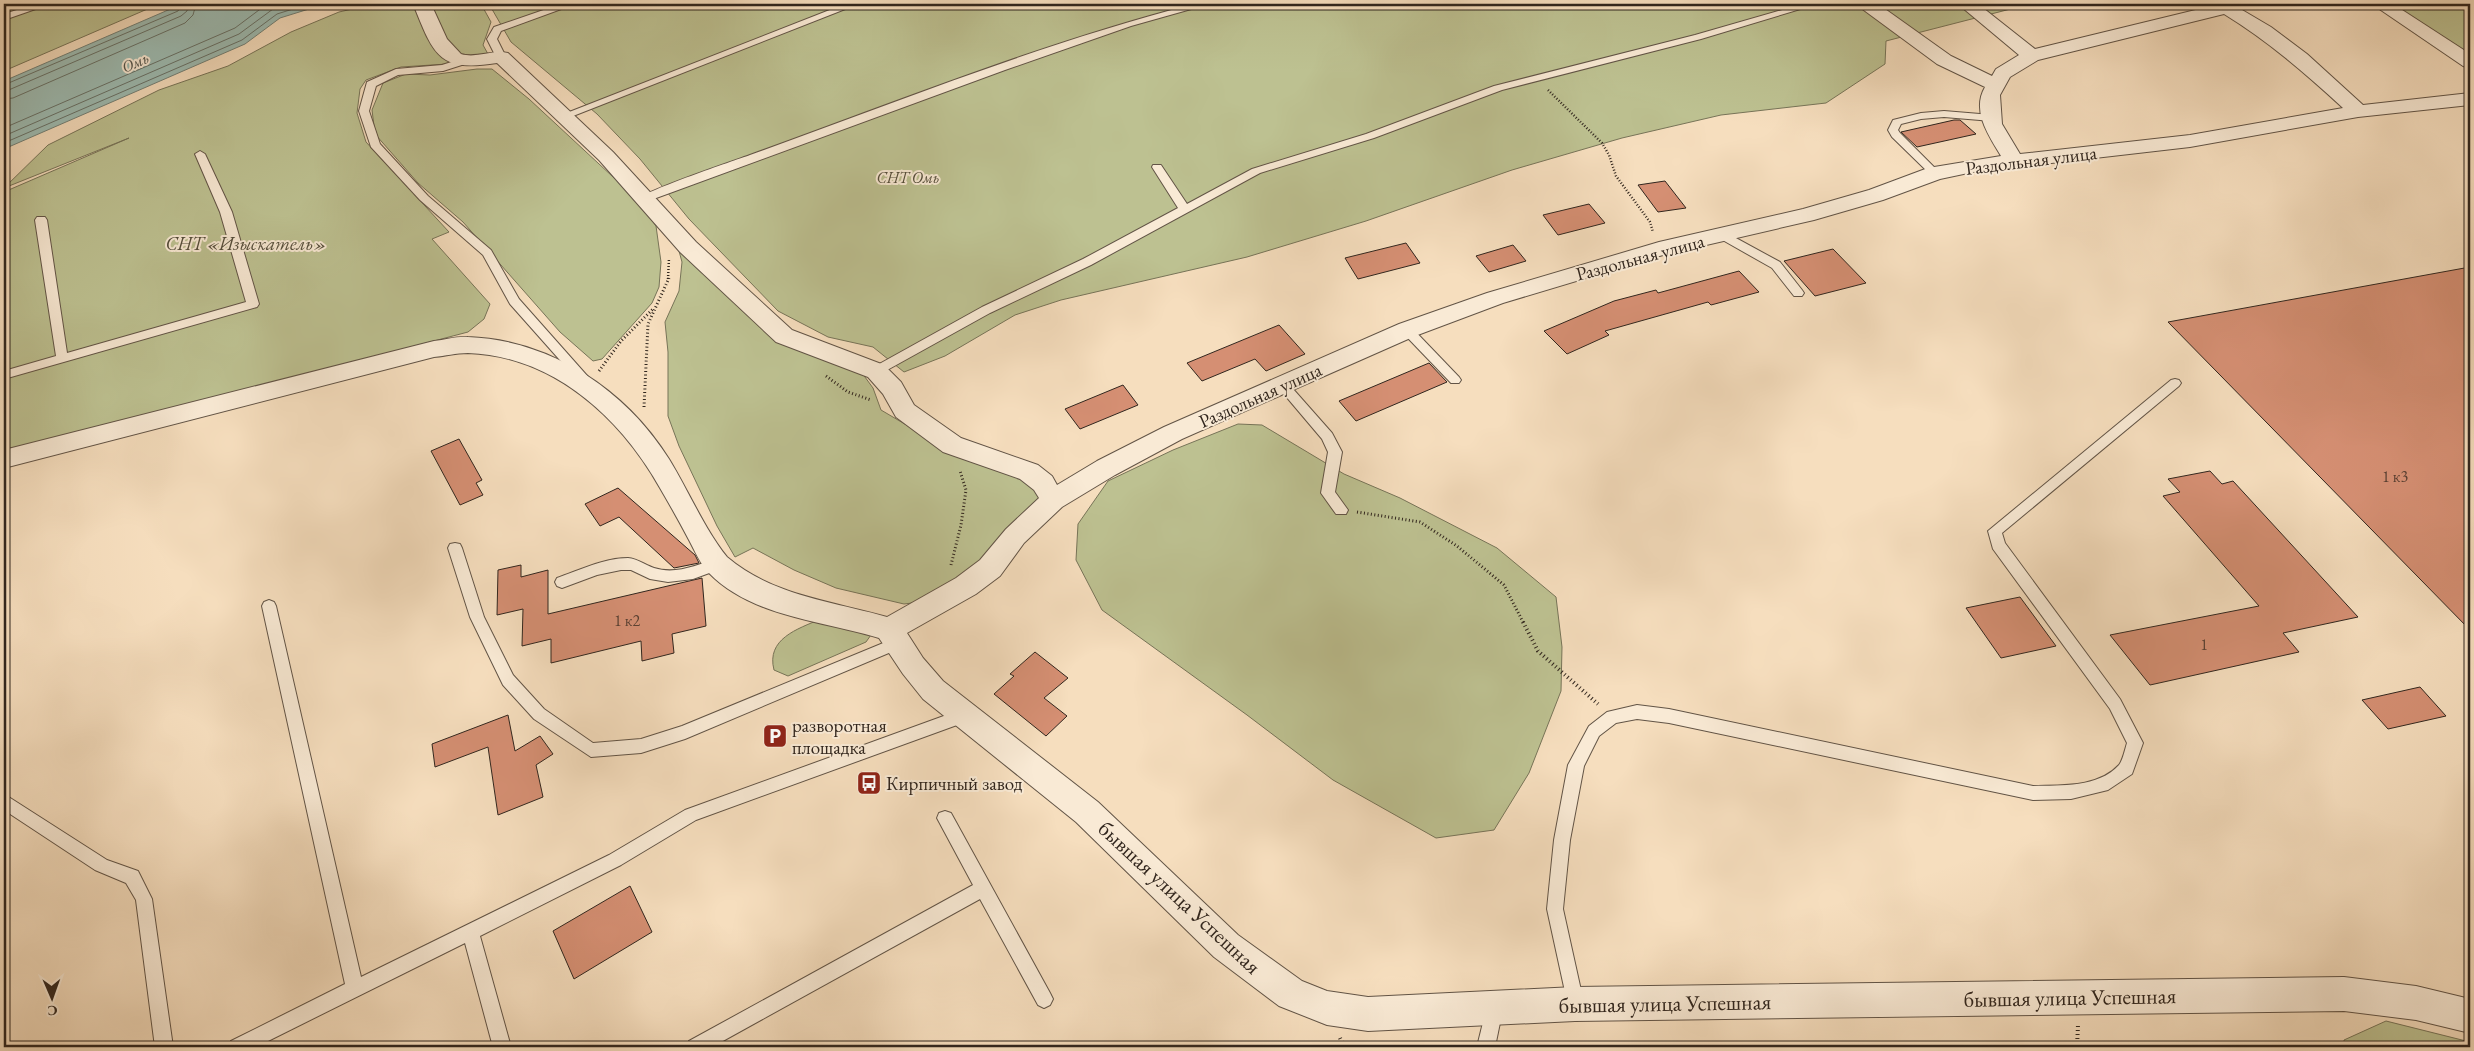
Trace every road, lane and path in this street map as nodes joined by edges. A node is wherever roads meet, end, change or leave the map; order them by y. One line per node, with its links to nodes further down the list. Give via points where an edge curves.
1 (45, 4): 11 (lane)
2 (570, 4): 14 (lane, via 497,29 492,39)
3 (853, 4): 21 (lane)
4 (1204, 4): 27 (lane, via 1128,24 1028,58)
5 (1812, 4): 17 (lane)
6 (1867, 4): 18 (street, via 1944,60)
7 (1967, 4): 13 (street)
8 (2381, 4): 16 (street)
9 (423, 6): 15 (street, via 431,29 446,50 454,59)
10 (2223, 6): 13 (street); 20 (street, via 2300,58)
11 (25, 7): 12 (lane)
12 (4, 17)
13 (2031, 56): 18 (street, via 2003,73)
14 (501, 57): 15 (street); 21 (street)
15 (464, 62): 42 (lane, via 443,68 396,72 371,84 364,111 375,145 424,198 487,253 514,301)
16 (2470, 62)
17 (1536, 80): 28 (lane, via 1498,88 1370,136 1256,170); 32 (path, via 1602,143 1616,176 1650,222)
18 (1996, 84): 22 (street, via 1990,96)
19 (2470, 99): 20 (street, Раздольная улица)
20 (2358, 111): 24 (street, Раздольная улица, via 2190,142)
21 (564, 116): 27 (street)
22 (1992, 118): 24 (street, via 1992,124); 26 (lane, via 1952,113 1917,116 1896,122 1896,135)
23 (200, 154): 36 (lane, via 226,212 253,304)
24 (2014, 161): 26 (street, Раздольная улица)
25 (1157, 167): 28 (lane)
26 (1935, 173): 31 (street, Раздольная улица, via 1876,195)
27 (644, 199): 30 (street)
28 (1184, 208): 37 (lane)
29 (41, 220): 36 (lane)
30 (667, 224): 34 (path, via 669,277); 37 (street, via 784,336)
31 (1723, 235): 32 (street, Раздольная улица); 33 (lane, via 1776,264)
32 (1659, 249): 35 (street, Раздольная улица, via 1495,298)
33 (1798, 294)
34 (656, 306): 42 (path, via 621,341); 43 (path, via 648,324 645,394)
35 (1408, 330): 39 (lane); 41 (street, Раздольная улица)
36 (62, 357): 38 (lane)
37 (876, 371): 44 (street, via 892,388 905,412)
38 (4, 375)
39 (1456, 380)
40 (2175, 383): 55 (lane, via 1995,531 1998,545 2115,704 2135,743 2126,768 2102,785 2072,792 2033,793 1669,716 1637,712)
41 (1282, 384): 46 (street, Раздольная улица, via 1173,433); 47 (lane, via 1327,436 1335,452 1328,493)
42 (590, 386): 43 (street, via 626,418); 45 (street, via 517,354 492,347 465,345 434,349)
43 (639, 437): 49 (street, via 657,461)
44 (952, 445): 46 (street, via 1029,472 1043,483); 50 (path, via 966,490 961,525)
45 (4, 459)
46 (1053, 500): 53 (street, Раздольная улица, via 1015,536 990,568)
47 (1341, 510): 55 (path, via 1420,522 1457,546 1504,585 1538,651)
48 (455, 548): 53 (lane, via 476,617 508,680 539,714 591,750 641,746 685,732)
49 (718, 564): 51 (lane, via 678,577 663,577 632,564 616,565); 53 (street, via 755,590 796,605 862,620)
50 (948, 570)
51 (562, 582)
52 (269, 606): 60 (lane)
53 (894, 636): 54 (street, бывшая улица Успешная, via 933,690)
54 (963, 716): 59 (lane, via 691,816 615,860); 63 (street, бывшая улица Успешная, via 1087,812 1226,946 1290,994 1327,1008 1368,1014)
55 (1612, 716): 62 (lane, via 1594,731 1576,765 1562,840 1555,909)
56 (4, 801): 65 (lane, via 101,865 132,877 144,899)
57 (945, 818): 58 (lane)
58 (983, 888): 61 (lane); 68 (lane)
59 (470, 932): 60 (lane); 67 (lane)
60 (355, 989): 66 (lane)
61 (1044, 999)
62 (1574, 1004): 63 (street, бывшая улица Успешная); 64 (street, бывшая улица Успешная, via 2344,994 2416,1003)
63 (1494, 1008): 69 (lane)
64 (2470, 1016)
65 (164, 1047)
66 (237, 1047)
67 (502, 1047)
68 (695, 1047)
69 (1486, 1047)

